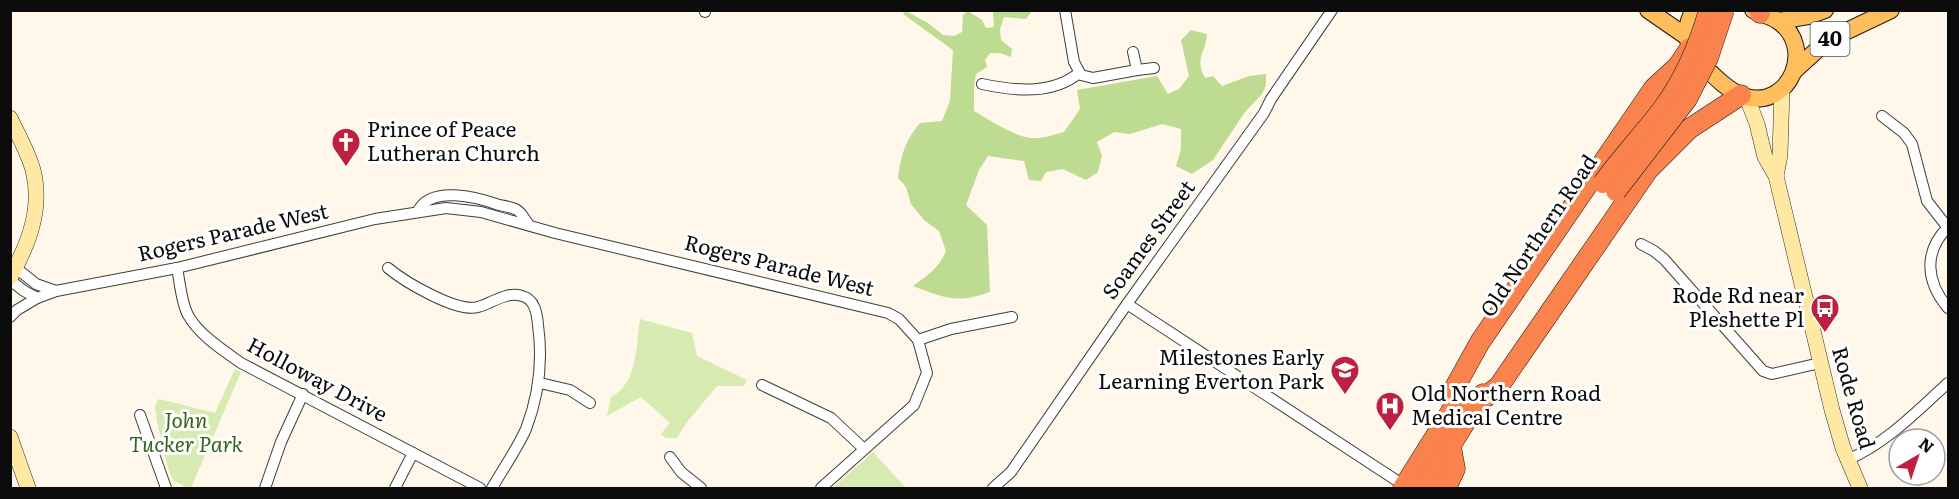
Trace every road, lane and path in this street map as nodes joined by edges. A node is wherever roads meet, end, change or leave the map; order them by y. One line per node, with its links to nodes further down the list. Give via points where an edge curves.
1 (1065, 10): 15 (street)
2 (1332, 10): 30 (street, Soames Street, via 1264,113)
3 (1648, 10): 10 (main road)
4 (1694, 10): 10 (main road, via 1688,21)
5 (1709, 10): 22 (highway, Old Northern Road, bridge, via 1697,48 1675,91)
6 (1724, 10): 22 (highway, Old Northern Road, bridge, via 1708,58 1687,99)
7 (1825, 10): 9 (main road, 40, via 1808,16)
8 (1891, 10): 14 (main road, 40, via 1828,40)
9 (1763, 14): 14 (main road, 40, via 1789,33 1796,46)
10 (1688, 42): 18 (main road, via 1711,72); 42 (highway, via 1678,66 1654,88 1480,342 1455,387)
11 (1133, 52): 13 (street)
12 (1154, 68): 13 (street)
13 (1137, 70): 15 (street, via 1093,78)
14 (1795, 70): 17 (main road, 40)
15 (1079, 73): 16 (street, via 1064,84 1033,89)
16 (982, 84)
17 (1782, 89): 18 (main road, via 1769,96); 21 (main road, Rode Road)
18 (1744, 97): 21 (main road, Rode Road, via 1757,124 1765,157); 41 (highway, via 1689,129 1648,170 1499,386)
19 (1882, 116): 23 (street, via 1912,144 1927,201)
20 (10, 118): 27 (main road, via 33,171 36,198 26,249)
21 (1776, 176): 35 (main road, Rode Road)
22 (1609, 187): 41 (highway, Old Northern Road); 42 (highway, Old Northern Road)
23 (1948, 228): 31 (street, via 1936,243 1930,266 1935,290)
24 (1641, 244): 35 (street, via 1664,259 1763,371 1772,374)
25 (177, 268): 28 (street, Rogers Parade West); 34 (street, Rogers Parade West, via 375,219 446,208 470,209 888,313); 39 (street, Holloway Drive, via 187,313 199,329 241,363)
26 (388, 268): 36 (street, via 406,283 469,309 508,294 530,300 540,334)
27 (12, 275): 28 (street); 29 (street, via 24,291)
28 (56, 291): 29 (street, Rogers Parade West)
29 (38, 298): 32 (street, Rogers Parade West)
30 (1127, 304): 50 (street); 59 (street, Soames Street, via 1011,472)
31 (1948, 308)
32 (10, 317)
33 (1012, 317): 34 (street)
34 (918, 340): 46 (street, via 927,373 914,405)
35 (1820, 363): 49 (main road, Rode Road)
36 (540, 383): 40 (street, via 570,390); 56 (street, via 525,430)
37 (1948, 383): 49 (street, via 1885,439)
38 (762, 385): 46 (street, via 831,418)
39 (303, 394): 47 (street, Holloway Drive); 53 (street)
40 (590, 403)
41 (1477, 404): 45 (highway, Old Northern Road)
42 (1453, 408): 50 (highway, Old Northern Road)
43 (140, 415): 52 (street)
44 (10, 437): 51 (main road)
45 (1451, 447): 50 (highway, Old Northern Road); 60 (highway, via 1455,469)
46 (864, 449): 58 (street)
47 (413, 453): 54 (street); 55 (street, Holloway Drive)
48 (670, 457): 57 (street)
49 (1847, 459): 61 (main road, Rode Road)
50 (1410, 488)
51 (28, 489)
52 (166, 489)
53 (265, 489)
54 (395, 489)
55 (480, 489)
56 (492, 489)
57 (701, 489)
58 (821, 489)
59 (993, 489)
60 (1446, 489)
61 (1860, 489)

